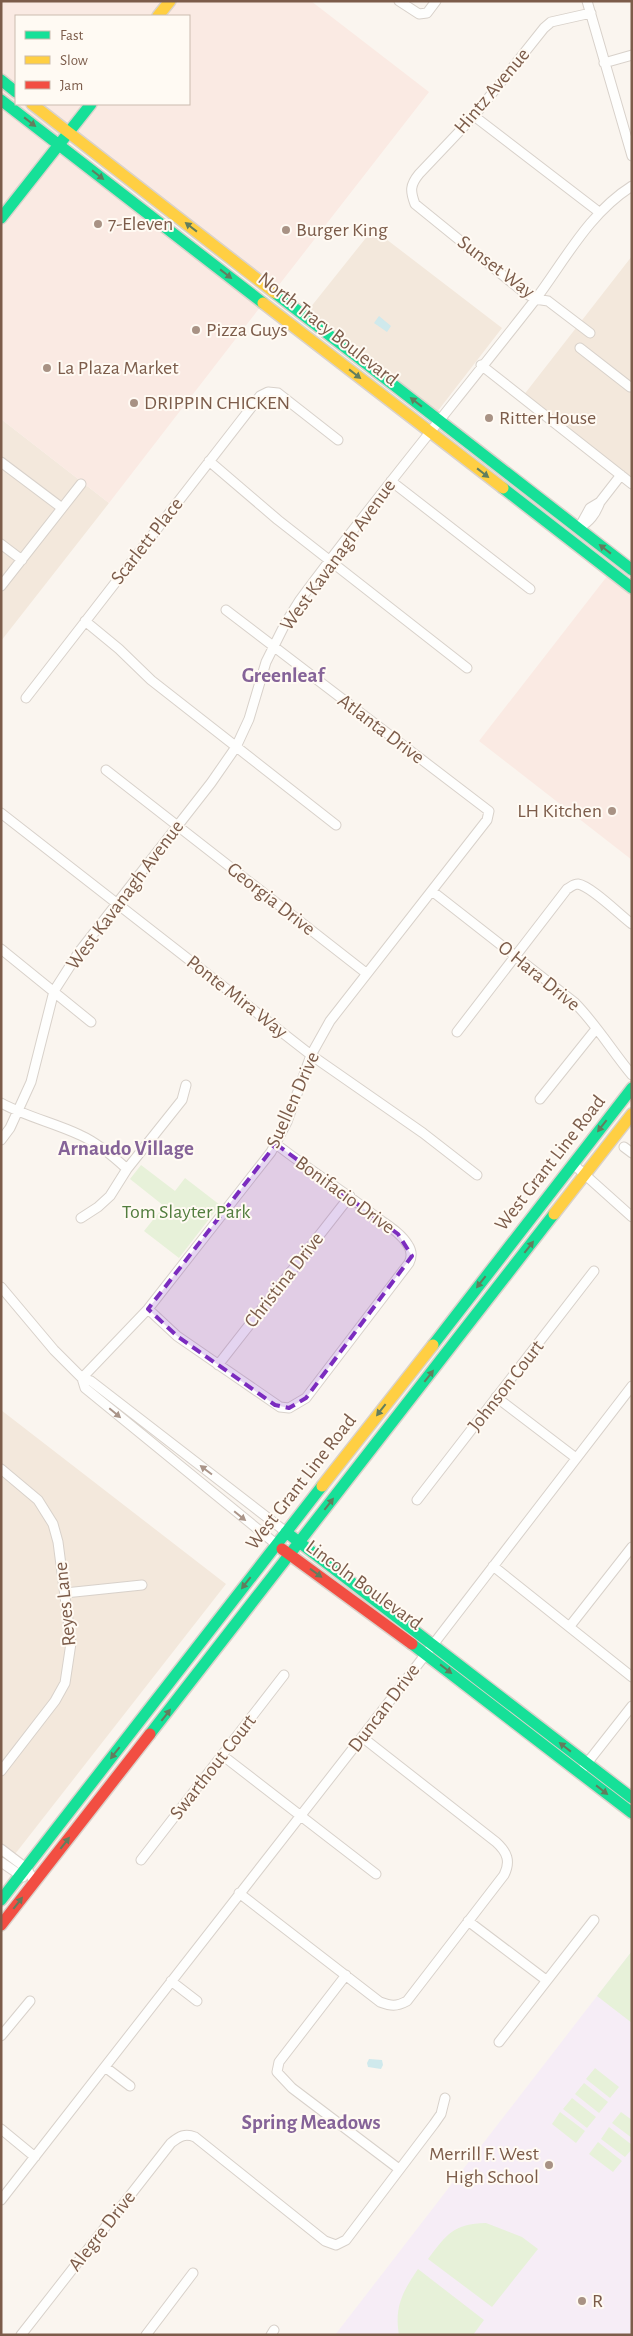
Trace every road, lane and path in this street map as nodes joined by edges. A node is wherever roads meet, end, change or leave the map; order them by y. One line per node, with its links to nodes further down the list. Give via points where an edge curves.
1 (170, 1): 6 (main road)
2 (399, 1): 3 (street, via 419,14 427,13)
3 (436, 1)
4 (587, 1): 5 (street)
5 (591, 13): 8 (street); 14 (street, Hintz Avenue, via 551,22)
6 (159, 15)
7 (632, 54): 8 (street)
8 (604, 63): 17 (street)
9 (1, 80): 10 (main road)
10 (15, 91)
11 (1, 100): 16 (main road, North Tracy Boulevard, one-way to 16)
12 (33, 105): 15 (main road, North Tracy Boulevard)
13 (90, 105): 15 (main road)
14 (474, 116): 19 (street, Hintz Avenue, via 419,174); 20 (street)
15 (69, 133): 16 (main road); 27 (main road, North Tracy Boulevard, one-way to 15)
16 (59, 145): 21 (main road); 28 (main road, North Tracy Boulevard, one-way to 28)
17 (632, 156)
18 (632, 186): 20 (street, West Kavanagh Avenue)
19 (410, 192): 22 (street, Sunset Way, via 415,204)
20 (598, 212): 22 (street, West Kavanagh Avenue)
21 (1, 218)
22 (535, 300): 23 (street, Sunset Way, via 548,300); 25 (street, West Kavanagh Avenue)
23 (590, 333)
24 (580, 348): 26 (street)
25 (481, 365): 27 (street, West Kavanagh Avenue); 32 (street)
26 (630, 387)
27 (439, 420): 28 (street, West Kavanagh Avenue); 38 (main road, North Tracy Boulevard)
28 (429, 432): 33 (street, West Kavanagh Avenue); 36 (main road, North Tracy Boulevard, one-way to 36)
29 (338, 440): 30 (street, Scarlett Place, via 283,396 273,392 256,400)
30 (208, 460): 41 (street); 47 (street, Scarlett Place)
31 (1, 462): 37 (street)
32 (621, 475): 35 (street); 38 (street, via 600,502 587,512)
33 (391, 481): 41 (street, West Kavanagh Avenue); 45 (street)
34 (81, 484): 37 (street)
35 (632, 484)
36 (502, 488): 38 (street, via 523,496 566,529 573,531); 44 (main road, North Tracy Boulevard)
37 (62, 508): 40 (street)
38 (579, 528): 42 (main road, North Tracy Boulevard, one-way to 38)
39 (1, 544): 40 (street)
40 (22, 560): 43 (street)
41 (330, 560): 48 (street, West Kavanagh Avenue, via 300,600); 49 (street)
42 (632, 570)
43 (1, 586)
44 (630, 587)
45 (530, 589)
46 (226, 610): 48 (street, Atlanta Drive)
47 (85, 621): 50 (street, Scarlett Place); 51 (street, via 151,680)
48 (273, 647): 51 (street, West Kavanagh Avenue); 53 (street, Atlanta Drive)
49 (467, 668)
50 (26, 698)
51 (236, 747): 55 (street); 56 (street, West Kavanagh Avenue)
52 (106, 770): 56 (street, Georgia Drive)
53 (489, 811): 57 (street, Suellen Drive, via 481,829)
54 (1, 813): 58 (street, Ponte Mira Way)
55 (336, 825)
56 (177, 826): 58 (street, West Kavanagh Avenue); 62 (street, Georgia Drive)
57 (432, 891): 61 (street, O Hara Drive); 62 (street, Suellen Drive)
58 (116, 904): 63 (street, West Kavanagh Avenue); 67 (street, Ponte Mira Way)
59 (632, 924): 61 (street, via 587,889 574,885 567,889)
60 (1, 949): 63 (street)
61 (514, 956): 65 (street, O Hara Drive, via 574,1002); 66 (street)
62 (366, 972): 67 (street, Suellen Drive, via 330,1021)
63 (54, 990): 64 (street); 73 (street, West Kavanagh Avenue, via 31,1082)
64 (91, 1022)
65 (596, 1029): 68 (street, O Hara Drive); 71 (street)
66 (457, 1032)
67 (311, 1055): 76 (street, Suellen Drive); 79 (street, Ponte Mira Way)
68 (632, 1075)
69 (186, 1085): 78 (street, via 182,1100)
70 (632, 1088): 77 (main road, West Grant Line Road, one-way to 77)
71 (540, 1099)
72 (1, 1103): 73 (street)
73 (17, 1111): 75 (street, West Kavanagh Avenue); 78 (street, via 80,1135 105,1149)
74 (632, 1114): 80 (main road, West Grant Line Road)
75 (1, 1140)
76 (276, 1144): 81 (street, Bonifacio Drive); 86 (street, Suellen Drive)
77 (573, 1164): 80 (street); 94 (main road, West Grant Line Road, one-way to 94)
78 (127, 1169): 83 (street, via 110,1196)
79 (477, 1175)
80 (586, 1175): 82 (street); 95 (main road, West Grant Line Road, one-way to 80)
81 (350, 1196): 87 (street, Christina Drive); 87 (street, Bonifacio Drive, via 398,1234 409,1246 412,1256 306,1398 289,1408 280,1407)
82 (630, 1213)
83 (81, 1218)
84 (594, 1271): 90 (street, Johnson Court)
85 (2, 1289): 88 (street, Lincoln Boulevard)
86 (148, 1309): 87 (street); 88 (street, Suellen Drive)
87 (218, 1365)
88 (82, 1378): 94 (street, Lincoln Boulevard, one-way to 88, via 91,1381); 96 (street, Lincoln Boulevard, one-way to 96, via 86,1388 113,1412)
89 (632, 1386): 91 (street, Duncan Drive)
90 (496, 1398): 91 (street); 93 (street, Johnson Court)
91 (576, 1458): 99 (street, Duncan Drive)
92 (1, 1469): 101 (street, Reyes Lane, via 38,1500 49,1516 58,1542)
93 (417, 1500)
94 (286, 1532): 95 (main road, Lincoln Boulevard); 96 (main road, West Grant Line Road)
95 (299, 1542): 98 (main road, West Grant Line Road); 103 (main road, Lincoln Boulevard)
96 (276, 1544): 98 (main road, Lincoln Boulevard); 118 (main road, West Grant Line Road, one-way to 118)
97 (632, 1547): 102 (street)
98 (290, 1554): 104 (main road, Lincoln Boulevard, one-way to 104); 120 (main road, West Grant Line Road, one-way to 98)
99 (493, 1566): 102 (street); 103 (street, Duncan Drive)
100 (142, 1585): 101 (street)
101 (65, 1593): 111 (street, Reyes Lane, via 71,1643 65,1683)
102 (570, 1626): 106 (street)
103 (433, 1644): 104 (street, Duncan Drive); 110 (main road, Lincoln Boulevard, one-way to 103)
104 (425, 1653): 108 (street, Duncan Drive); 110 (main road, Lincoln Boulevard, one-way to 110)
105 (284, 1675): 109 (street, Swarthout Court)
106 (632, 1677)
107 (632, 1706): 110 (street)
108 (362, 1737): 114 (street, Duncan Drive); 124 (street, via 504,1849 508,1867)
109 (222, 1755): 114 (street); 116 (street, Swarthout Court)
110 (583, 1768): 112 (main road, Lincoln Boulevard); 113 (main road, Lincoln Boulevard, one-way to 113)
111 (1, 1771)
112 (632, 1798)
113 (632, 1813)
114 (300, 1815): 119 (street); 121 (street, Duncan Drive)
115 (1, 1849): 118 (street)
116 (141, 1860)
117 (1, 1862): 118 (street)
118 (23, 1872): 120 (street); 122 (main road, West Grant Line Road)
119 (376, 1874)
120 (35, 1882): 125 (main road, West Grant Line Road, one-way to 120)
121 (239, 1893): 126 (street); 128 (street, Duncan Drive)
122 (1, 1900)
123 (594, 1920): 127 (street)
124 (468, 1921): 126 (street, via 407,2001 398,2006 380,2002); 127 (street)
125 (1, 1925)
126 (346, 1975): 138 (street, via 278,2062 277,2072 292,2088)
127 (546, 1980): 132 (street)
128 (171, 1982): 130 (street); 133 (street, Duncan Drive)
129 (30, 2001): 131 (street)
130 (197, 2001)
131 (1, 2036)
132 (499, 2042)
133 (105, 2067): 134 (street); 137 (street, Duncan Drive)
134 (130, 2086)
135 (445, 2098): 138 (street, via 438,2119)
136 (1, 2129): 137 (street)
137 (35, 2157): 139 (street, Duncan Drive)
138 (399, 2169): 141 (street, Alegre Drive, via 346,2240 336,2245 325,2241 195,2138 188,2134 180,2136 171,2143)
139 (1, 2200)
140 (193, 2273): 142 (street)
141 (21, 2335)
142 (146, 2335)

